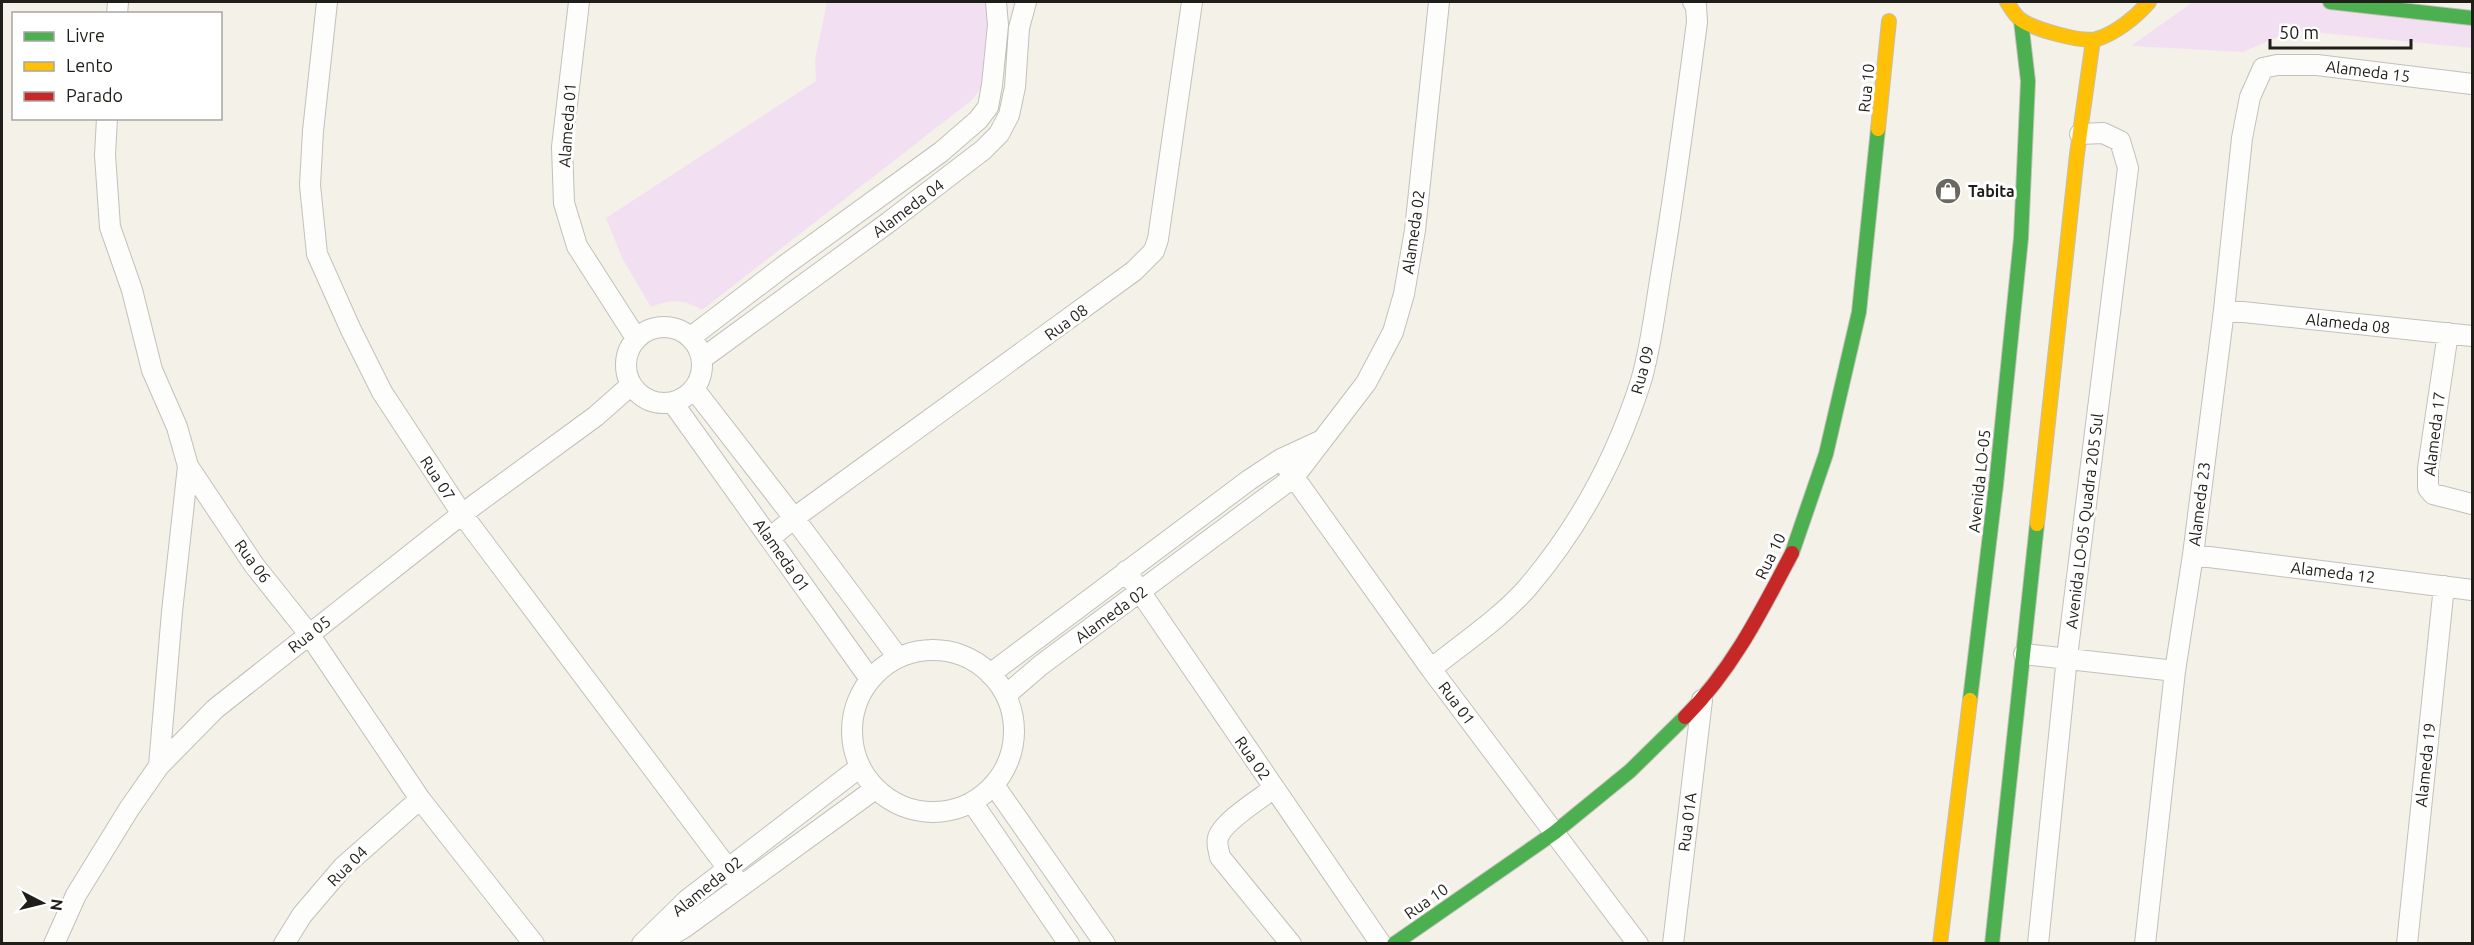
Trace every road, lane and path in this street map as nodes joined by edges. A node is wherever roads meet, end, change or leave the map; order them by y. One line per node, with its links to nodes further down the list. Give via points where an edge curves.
1 (327, 2): 37 (street, Rua 07, via 310,185 317,254 382,392)
2 (579, 2): 27 (street, Alameda 01, via 562,147 564,203 577,246)
3 (996, 2): 19 (street, Alameda 04, via 997,45 988,107 941,152)
4 (1026, 2): 21 (street, Alameda 04, via 1019,28 1015,87 1009,115 999,134 942,182)
5 (1192, 2): 38 (street, Rua 08, via 1154,251 1134,271)
6 (1439, 2): 32 (street, Alameda 02, via 1415,230 1404,294 1393,332 1366,382)
7 (1693, 2): 49 (street, Rua 09, via 1697,22 1648,349 1605,474 1568,534 1527,588)
8 (2007, 2): 13 (main road)
9 (2149, 2): 14 (main road, via 2136,16)
10 (2330, 2): 11 (main road)
11 (2472, 18)
12 (1890, 21): 54 (main road, Rua 10, via 1859,312 1826,454 1794,549 1739,651)
13 (2021, 21): 14 (main road); 78 (main road, Avenida LO-05, via 2028,81 2021,238)
14 (2093, 40): 18 (main road)
15 (2263, 68): 16 (street, Alameda 15, via 2318,65); 23 (street, Alameda 23, via 2250,97 2242,138)
16 (2472, 84)
17 (107, 120): 34 (street, Rua 06, via 110,227 132,290 152,370 177,427)
18 (2080, 134): 46 (main road); 48 (street, Avenida LO-05 Quadra 205 Sul, via 2103,133 2120,141 2128,168)
19 (808, 249): 20 (street, Alameda 04); 21 (street)
20 (784, 266): 22 (street); 26 (street, Alameda 04)
21 (824, 269): 22 (street, Alameda 04)
22 (800, 288): 28 (street, Alameda 04)
23 (2224, 310): 24 (street, Alameda 08); 40 (street, Alameda 23)
24 (2448, 333): 25 (street, Alameda 08); 36 (street, Alameda 17, via 2427,483 2433,494)
25 (2472, 336)
26 (691, 337): 27 (street, via 669,326 646,330); 28 (street)
27 (636, 338): 29 (street, via 626,360)
28 (703, 358): 30 (street)
29 (631, 385): 31 (street, via 649,401); 37 (street, Rua 05, via 596,416)
30 (694, 389): 31 (street); 38 (street, Alameda 01)
31 (673, 403): 39 (street, Alameda 01)
32 (1323, 440): 33 (street, Alameda 02); 35 (street, Alameda 02)
33 (1281, 459): 35 (street, Rua 01); 41 (street, Alameda 02)
34 (188, 466): 45 (street, Rua 06, via 254,565); 55 (street)
35 (1294, 477): 44 (street, Alameda 02); 49 (street, Rua 01)
36 (2472, 504)
37 (462, 514): 45 (street, Rua 05); 63 (street, Rua 07)
38 (794, 518): 39 (street, Rua 08); 47 (street, Alameda 01)
39 (770, 538): 52 (street, Alameda 01)
40 (2193, 555): 42 (street, Alameda 12); 50 (street, Alameda 23)
41 (1126, 570): 44 (street, Rua 02); 51 (street, Alameda 02)
42 (2444, 586): 43 (street, Alameda 12); 82 (street, Alameda 19)
43 (2472, 590)
44 (1141, 592): 53 (street, Alameda 02); 58 (street, Rua 02)
45 (309, 634): 55 (street, Rua 05, via 215,710); 60 (street, Rua 06)
46 (2024, 654): 48 (street); 79 (main road)
47 (897, 656): 51 (street, via 938,649 963,655); 52 (street)
48 (2067, 657): 50 (street); 80 (street, Avenida LO-05 Quadra 205 Sul)
49 (1431, 669): 62 (street, Rua 01)
50 (2175, 671): 81 (street, Alameda 23)
51 (990, 674): 53 (street)
52 (870, 679): 56 (street, via 858,699 852,722 853,745)
53 (1006, 695): 57 (street, via 1014,737 1008,763)
54 (1702, 700): 62 (main road, Rua 10, via 1630,771); 77 (street, Rua 01A)
55 (159, 766): 67 (street, Rua 05, via 76,895)
56 (860, 767): 59 (street); 63 (street, Alameda 02)
57 (994, 785): 61 (street); 65 (street)
58 (1274, 788): 73 (street, via 1228,824 1217,842 1220,857); 74 (street, Rua 02)
59 (875, 789): 61 (street, via 896,804 921,812 947,811); 64 (street, Alameda 02)
60 (420, 799): 68 (street, Rua 04, via 343,867 302,915); 69 (street, Rua 06)
61 (972, 802): 66 (street)
62 (1554, 833): 75 (main road, Rua 10); 76 (street, Rua 01)
63 (728, 867): 64 (street, Rua 07); 70 (street, Alameda 02)
64 (741, 886): 71 (street, Alameda 02)
65 (1090, 922): 66 (street); 72 (street)
66 (1064, 942)
67 (54, 944)
68 (284, 944)
69 (534, 944)
70 (642, 944)
71 (657, 944)
72 (1105, 944)
73 (1291, 944)
74 (1381, 944)
75 (1394, 944)
76 (1638, 944)
77 (1673, 944)
78 (1940, 944)
79 (1992, 944)
80 (2038, 944)
81 (2145, 944)
82 (2407, 944)

